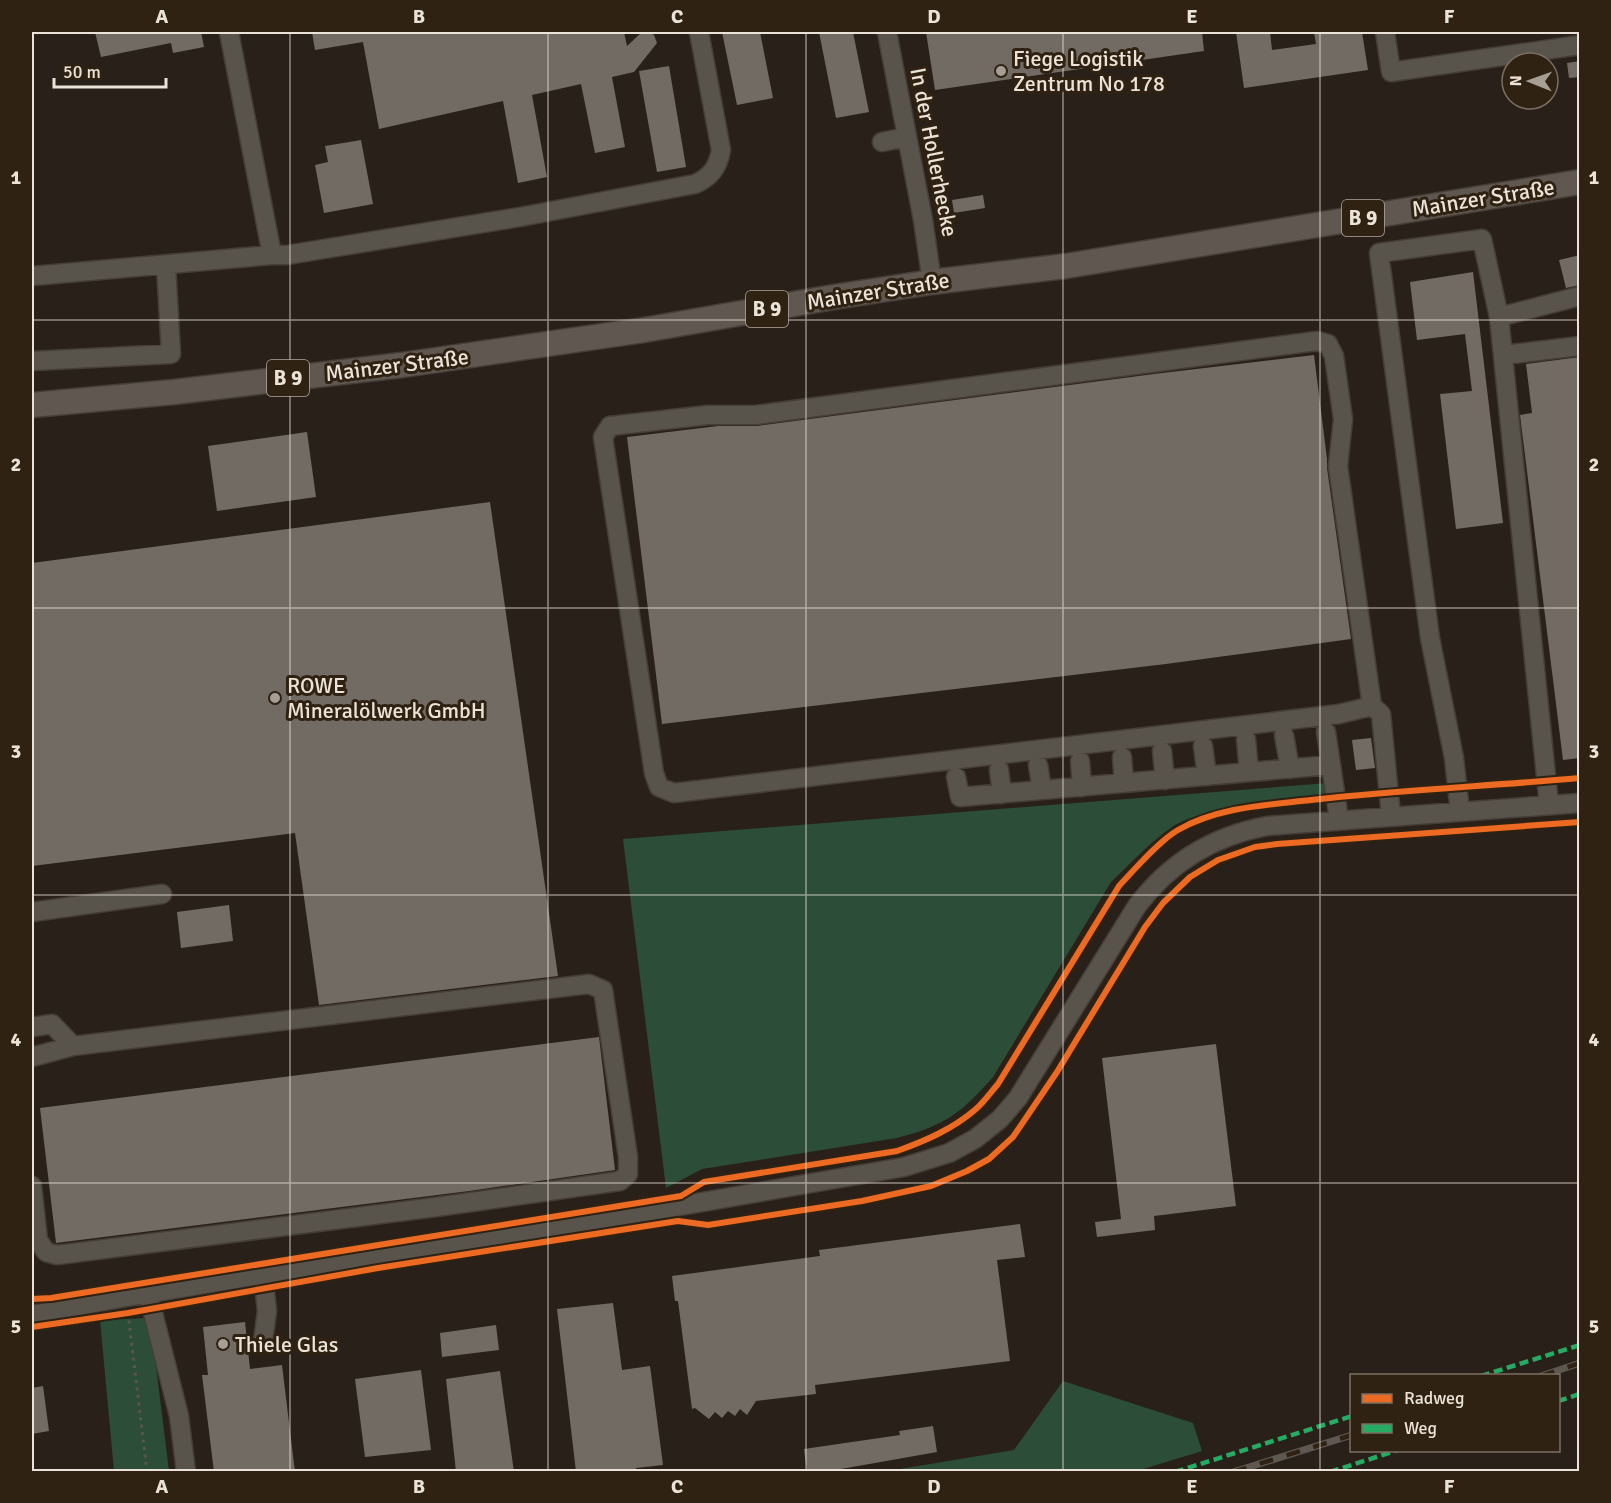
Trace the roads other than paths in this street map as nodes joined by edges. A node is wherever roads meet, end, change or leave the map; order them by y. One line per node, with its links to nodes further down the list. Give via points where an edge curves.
1 (229, 32): 9 (street)
2 (699, 32): 9 (street, via 721,150 719,162 705,180 520,217)
3 (886, 32): 6 (street, In der Hollerhecke)
4 (1385, 32): 5 (street, via 1391,72)
5 (1567, 42)
6 (906, 137): 7 (street); 12 (street, In der Hollerhecke)
7 (882, 142)
8 (1580, 182): 12 (main road, Mainzer Straße / B 9, via 1066,266)
9 (272, 255): 10 (street)
10 (166, 265): 11 (street); 17 (street, via 171,354)
11 (32, 276)
12 (932, 282): 18 (main road, Mainzer Straße / B 9, via 402,365)
13 (1580, 296): 14 (street)
14 (1499, 317): 16 (street); 41 (street, via 1482,239 1380,253 1430,638 1454,758)
15 (1580, 346): 16 (street)
16 (1503, 355): 40 (street)
17 (32, 361)
18 (32, 405)
19 (1372, 706): 19 (street, via 1327,715 674,793 659,787 654,773 603,437 610,426 708,415 756,415 1317,341 1328,344 1334,356 1343,419 1338,466); 42 (street, via 1381,714)
20 (1326, 732): 28 (street)
21 (1284, 735): 29 (street)
22 (1246, 739): 31 (street)
23 (1203, 746): 32 (street)
24 (1162, 751): 34 (street)
25 (1122, 756): 35 (street)
26 (1080, 761): 36 (street)
27 (1038, 765): 37 (street)
28 (1331, 765): 29 (street); 43 (street)
29 (1290, 769): 31 (street)
30 (999, 770): 38 (street)
31 (1249, 772): 32 (street)
32 (1207, 776): 34 (street)
33 (956, 777): 38 (street, via 960,797)
34 (1165, 780): 35 (street)
35 (1124, 783): 36 (street)
36 (1082, 787): 37 (street)
37 (1042, 790): 38 (street)
38 (1002, 794)
39 (1580, 803): 40 (street)
40 (1549, 805): 41 (street)
41 (1460, 812): 42 (street)
42 (1391, 816): 43 (street)
43 (1339, 820): 50 (street, via 1245,830 1206,845 1169,870 1137,906 1018,1098 975,1139 949,1153 904,1167)
44 (162, 894): 45 (street)
45 (32, 912)
46 (32, 1027): 47 (street, via 52,1024)
47 (74, 1046): 48 (street); 49 (street, via 589,984 603,990 628,1174 620,1181 57,1255 46,1252 38,1240)
48 (32, 1057)
49 (32, 1186)
50 (262, 1274): 51 (street); 53 (street, via 267,1311)
51 (148, 1293): 52 (street); 54 (street, via 179,1416)
52 (32, 1315)
53 (263, 1341)
54 (186, 1472)

